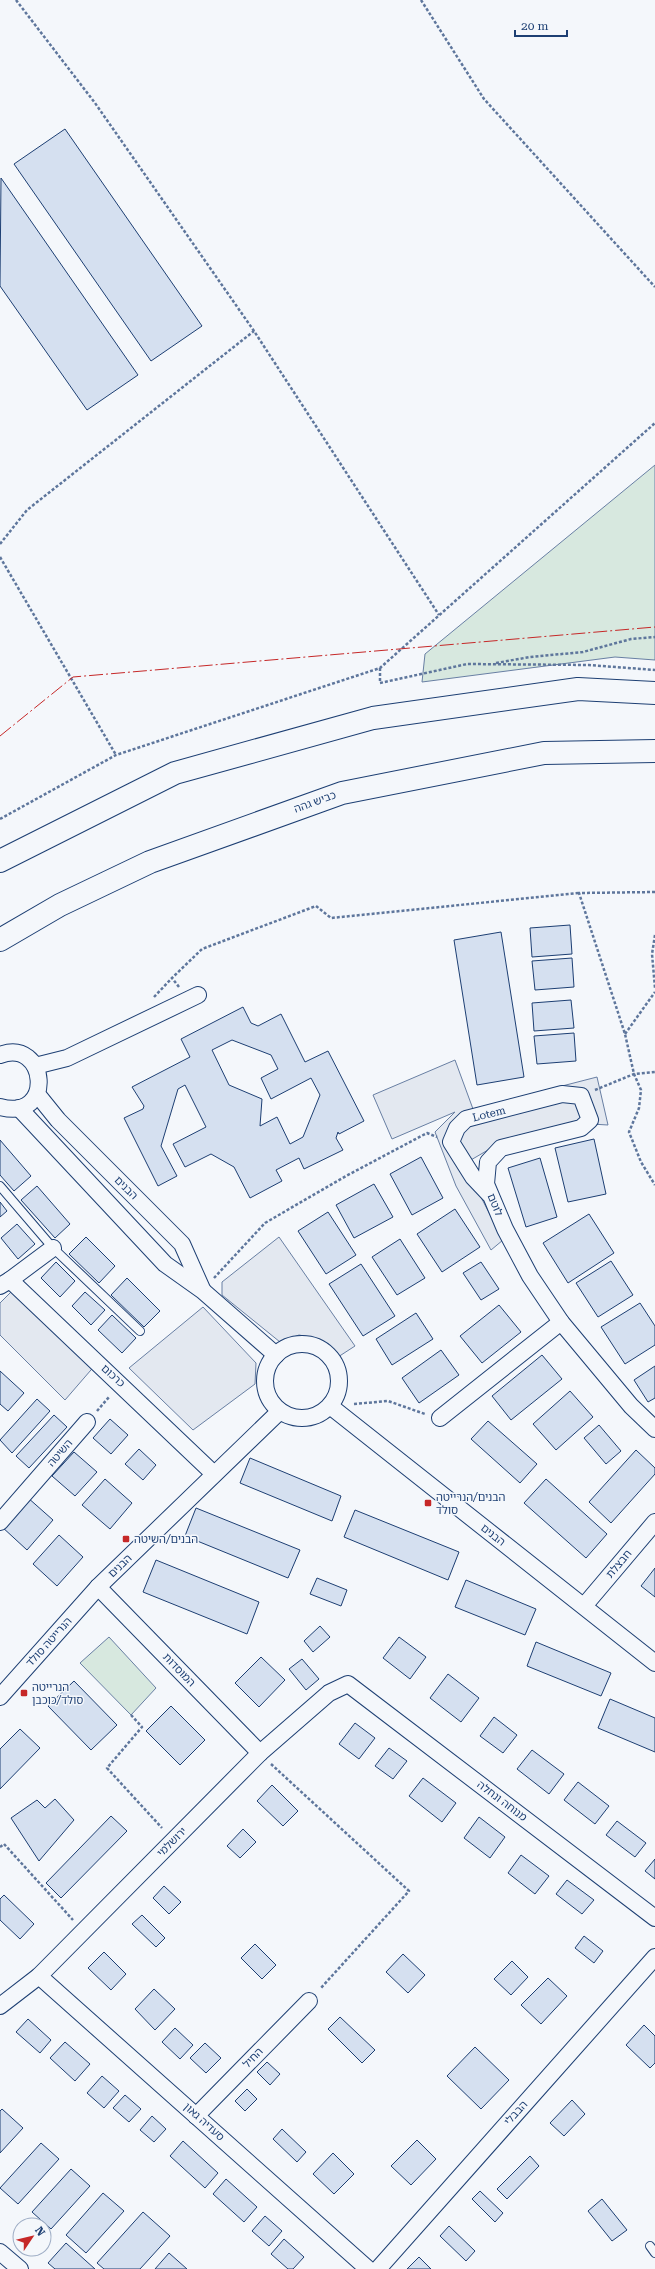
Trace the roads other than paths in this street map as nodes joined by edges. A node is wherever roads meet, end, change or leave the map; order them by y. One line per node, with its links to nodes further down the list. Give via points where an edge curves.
1 (655, 693): 3 (highway, via 578,689 374,718 175,773)
2 (655, 751): 4 (highway, כביש גהה, via 544,753 342,793 150,862 60,905)
3 (0, 861)
4 (0, 940)
5 (193, 997): 7 (street, via 67,1058)
6 (0, 1055): 7 (street, via 20,1054)
7 (35, 1066): 8 (street, via 40,1084)
8 (37, 1094): 11 (street); 16 (street, הבנים, via 58,1120 182,1244)
9 (581, 1096): 13 (street, לוטם, via 590,1120 580,1128 501,1148 488,1162 486,1184); 13 (street, Lotem, via 562,1094 466,1119 457,1128 451,1142 473,1177)
10 (0, 1107): 11 (street)
11 (19, 1108): 16 (street, הבנים, via 164,1264)
12 (0, 1186): 14 (lane)
13 (491, 1196): 17 (street, לוטם, via 530,1276)
14 (53, 1248): 15 (street, כרכום); 18 (lane)
15 (5, 1283): 25 (street, כרכום, via 121,1383)
16 (203, 1291): 19 (street, הבנים)
17 (562, 1322): 22 (street); 24 (street, לוטם, via 630,1406)
18 (140, 1331)
19 (276, 1355): 20 (street, via 298,1344 311,1345 323,1350 338,1370 340,1383 337,1395); 21 (street, via 268,1366 265,1378 271,1402)
20 (330, 1406): 21 (street, via 311,1418 300,1419); 29 (street, הבנים)
21 (280, 1411): 25 (street, הבנים)
22 (440, 1418)
23 (87, 1422): 26 (street, השיטה)
24 (655, 1429)
25 (214, 1474): 28 (street, הבנים)
26 (0, 1522)
27 (655, 1522): 29 (street, חבצלת)
28 (98, 1587): 32 (street, הנרייטה סולד); 33 (street, המוסדות)
29 (584, 1606): 30 (street, הבנים)
30 (655, 1664)
31 (348, 1684): 33 (street, ירושלמי, via 329,1692); 34 (street, מנוחה ונחלה)
32 (0, 1697)
33 (260, 1753): 36 (street, ירושלמי)
34 (655, 1918)
35 (655, 1957): 43 (street, הבבלי)
36 (39, 1976): 38 (street, ירושלמי); 39 (street, סעדיה גאון)
37 (309, 2001): 39 (street, החיל)
38 (0, 2006)
39 (196, 2116): 42 (street, סעדיה גאון)
40 (0, 2252): 41 (street)
41 (20, 2269)
42 (368, 2269)
43 (378, 2269)

